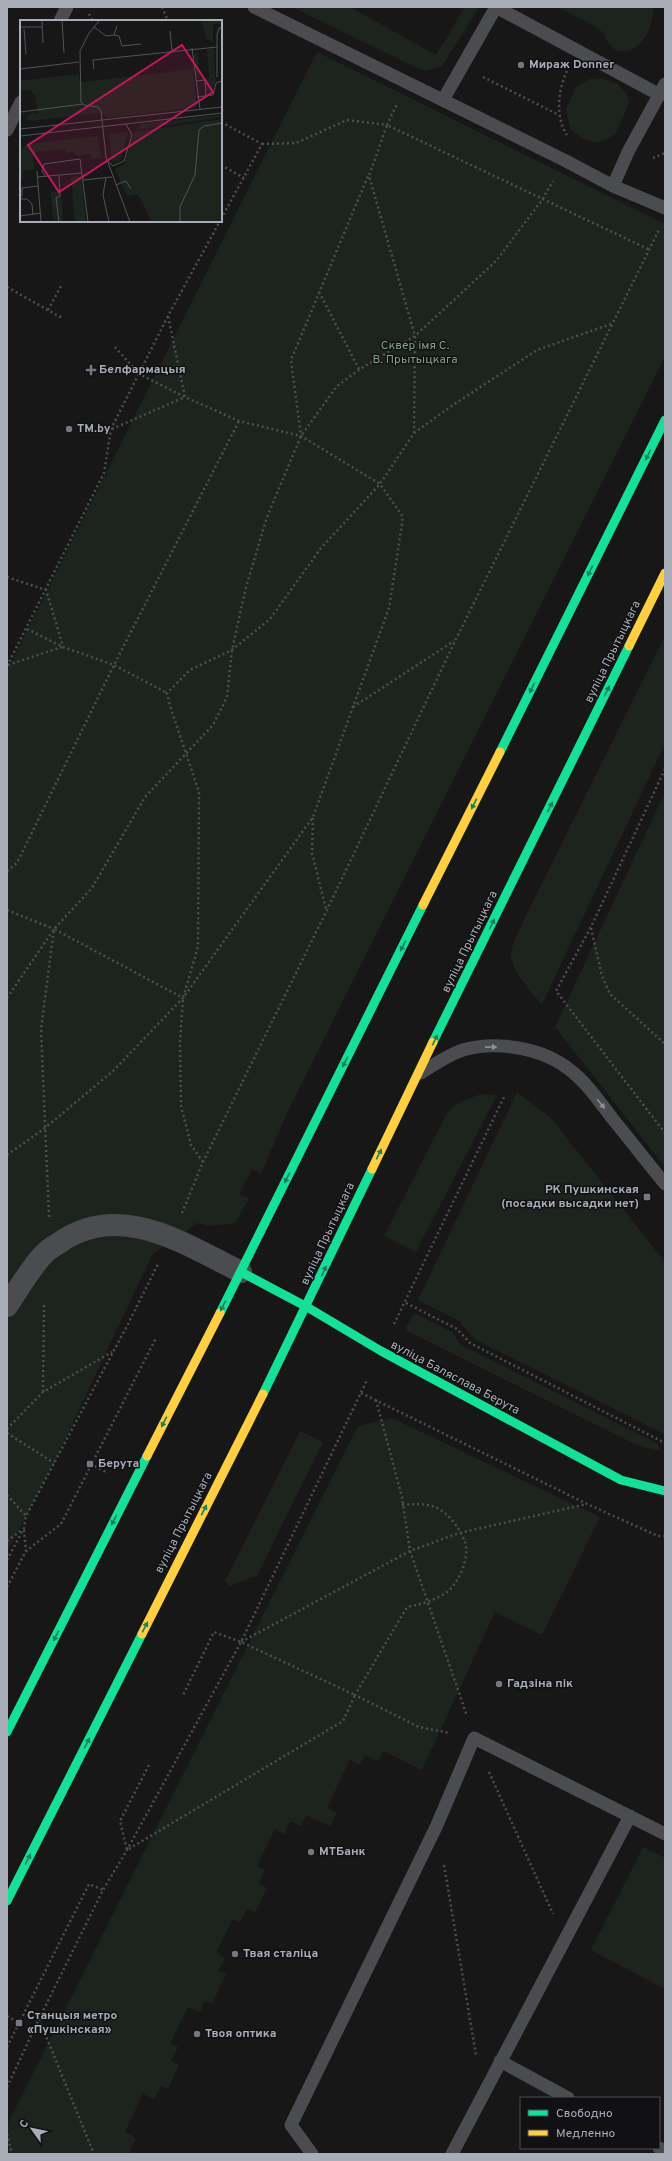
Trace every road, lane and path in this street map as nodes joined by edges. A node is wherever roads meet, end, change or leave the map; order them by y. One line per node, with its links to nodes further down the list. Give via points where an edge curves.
1 (67, 7): 4 (lane)
2 (162, 7): 5 (path)
3 (254, 7): 8 (lane)
4 (60, 20)
5 (168, 20)
6 (463, 67): 9 (lane, via 496,7); 10 (lane); 12 (path)
7 (568, 70): 12 (path, via 561,84)
8 (407, 83): 10 (lane); 14 (path)
9 (662, 89): 17 (lane)
10 (443, 100): 19 (lane)
11 (20, 104): 15 (lane)
12 (560, 115): 19 (path, via 561,126 574,144)
13 (222, 123): 16 (path)
14 (387, 126): 16 (path, via 347,120 296,143); 21 (path); 24 (path)
15 (7, 130)
16 (262, 144): 22 (path)
17 (628, 152): 18 (path, via 645,161); 23 (lane)
18 (665, 153)
19 (566, 160): 23 (lane); 24 (path)
20 (222, 166): 22 (path)
21 (368, 176): 32 (path); 37 (path)
22 (244, 178): 26 (path)
23 (613, 186): 25 (lane)
24 (542, 200): 29 (path); 37 (path, via 496,261)
25 (665, 208)
26 (222, 216)
27 (219, 222): 34 (path)
28 (662, 223): 29 (path)
29 (650, 250): 36 (path)
30 (61, 286): 33 (path)
31 (7, 288): 33 (path)
32 (318, 292): 39 (path); 46 (path, via 291,360)
33 (48, 310): 35 (path)
34 (168, 316): 40 (path); 41 (path)
35 (62, 318)
36 (611, 324): 45 (path, via 537,350); 52 (path)
37 (415, 336): 39 (path); 45 (path)
38 (115, 346): 40 (path)
39 (360, 369): 46 (path, via 337,386)
40 (139, 374): 41 (path); 44 (path)
41 (185, 397): 43 (path); 44 (path)
42 (665, 420): 80 (main road, one-way to 80)
43 (238, 421): 46 (path); 56 (path)
44 (111, 429): 50 (path, via 104,473)
45 (414, 433): 47 (path)
46 (301, 436): 47 (path); 54 (path, via 268,517 246,587)
47 (380, 484): 54 (path, via 321,548 270,620); 58 (path, via 403,517 389,608)
48 (665, 573): 70 (main road, вуліца Прытыцкага, one-way to 48)
49 (7, 577): 50 (path)
50 (46, 590): 51 (path); 53 (path)
51 (27, 629): 53 (path); 55 (path)
52 (455, 641): 58 (path); 64 (path)
53 (63, 647): 55 (path); 56 (path)
54 (232, 650): 57 (path, via 190,670); 59 (path, via 227,697 213,725)
55 (7, 665)
56 (114, 665): 57 (path); 62 (path, via 16,863)
57 (167, 693): 59 (path)
58 (352, 708): 61 (path)
59 (187, 753): 66 (path, via 144,797 92,888); 68 (path, via 199,792 198,947)
60 (665, 768): 65 (path)
61 (313, 817): 64 (path, via 312,853); 68 (path)
62 (7, 871)
63 (7, 910): 66 (path)
64 (327, 910): 75 (path)
65 (591, 927): 69 (path, via 602,976 610,994); 73 (path, via 556,991)
66 (54, 929): 67 (path); 68 (path); 72 (path, via 41,1029)
67 (7, 998)
68 (183, 998): 72 (path, via 113,1071); 75 (path, via 180,1043 181,1106 191,1145)
69 (665, 1044)
70 (417, 1075): 76 (lane, one-way to 76, via 447,1056 487,1046 525,1049 550,1058 569,1069 586,1085); 84 (main road, вуліца Прытыцкага, one-way to 70)
71 (505, 1095): 82 (path, via 423,1262)
72 (45, 1128): 74 (path); 78 (path, via 49,1218)
73 (665, 1133)
74 (7, 1155)
75 (203, 1162): 77 (path)
76 (665, 1184)
77 (182, 1214)
78 (44, 1254): 80 (street, via 72,1234 102,1225 119,1224 170,1238); 83 (street)
79 (160, 1258): 87 (path)
80 (241, 1272): 84 (main road, вуліца Баляслава Берута); 115 (main road, one-way to 115)
81 (44, 1300): 89 (path)
82 (406, 1303): 85 (path); 94 (path, via 457,1329 470,1343)
83 (7, 1306)
84 (307, 1306): 97 (main road, вуліца Баляслава Берута, via 381,1351 621,1480); 123 (main road, вуліца Прытыцкага, one-way to 84)
85 (394, 1324)
86 (156, 1338): 107 (path, via 61,1524)
87 (112, 1352): 89 (path); 95 (path)
88 (367, 1380): 90 (path)
89 (43, 1392): 92 (path)
90 (361, 1393): 91 (path); 112 (path)
91 (376, 1400): 100 (path); 101 (path)
92 (7, 1430)
93 (7, 1433): 95 (path)
94 (665, 1443)
95 (54, 1464): 102 (path)
96 (665, 1484): 97 (lane)
97 (650, 1487): 98 (main road, вуліца Баляслава Берута)
98 (665, 1491)
99 (7, 1495): 102 (path)
100 (587, 1504): 104 (path); 105 (path, via 658,1536)
101 (402, 1505): 104 (path, via 418,1503 436,1508 451,1519); 108 (path)
102 (26, 1516): 103 (path)
103 (24, 1528): 106 (path); 107 (path); 109 (path)
104 (459, 1532): 108 (path); 111 (path, via 465,1543 464,1563 460,1576 448,1592)
105 (665, 1536)
106 (7, 1541)
107 (26, 1551): 110 (path)
108 (410, 1551): 111 (path); 112 (path)
109 (7, 1560)
110 (7, 1587)
111 (428, 1603): 114 (path, via 406,1607); 116 (path)
112 (241, 1642): 113 (path, via 214,1632); 114 (path); 121 (path)
113 (183, 1695)
114 (355, 1695): 116 (path, via 419,1727); 121 (path, via 343,1722)
115 (7, 1732)
116 (474, 1738): 118 (lane); 119 (lane); 124 (path)
117 (149, 1765): 121 (path, via 120,1821)
118 (630, 1816): 120 (lane); 124 (lane)
119 (438, 1825): 129 (path); 136 (lane, via 291,2125)
120 (665, 1834)
121 (127, 1850): 122 (path)
122 (103, 1890): 126 (path); 127 (path, via 89,1884)
123 (7, 1901)
124 (564, 1939): 130 (lane)
125 (7, 2016): 127 (path)
126 (39, 2019): 131 (path); 135 (path)
127 (19, 2023): 128 (path)
128 (7, 2047)
129 (477, 2061)
130 (500, 2061): 132 (lane); 137 (lane)
131 (7, 2087)
132 (566, 2097)
133 (7, 2134): 134 (path)
134 (12, 2154)
135 (94, 2154)
136 (312, 2154)
137 (452, 2154)

